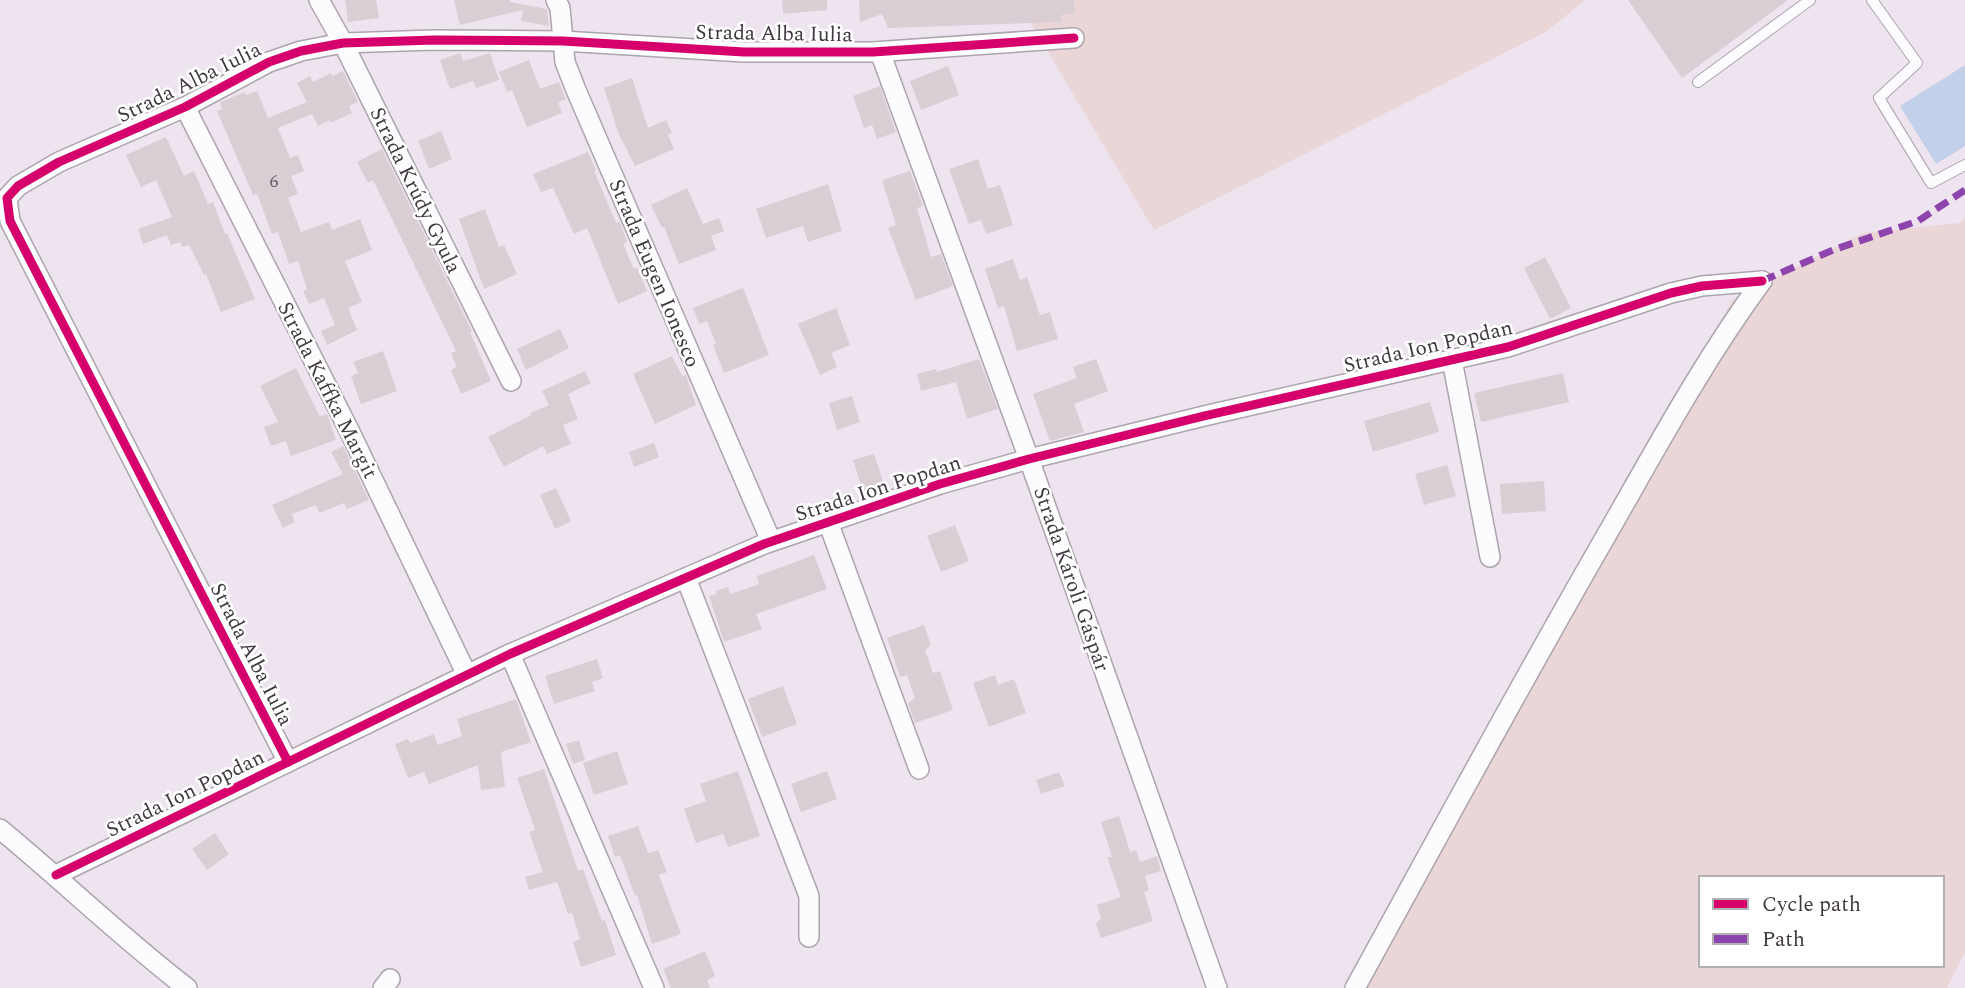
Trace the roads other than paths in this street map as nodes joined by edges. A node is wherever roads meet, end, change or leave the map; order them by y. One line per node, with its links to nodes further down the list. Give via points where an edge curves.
1 (319, 0): 7 (street, Strada Krúdy Gyula)
2 (556, 0): 6 (street, Strada Eugen Ionesco)
3 (1810, 0): 9 (lane)
4 (1872, 0): 11 (lane, via 1917,63 1879,98 1931,183)
5 (1074, 38): 8 (street, Strada Alba Iulia)
6 (563, 41): 7 (street, Strada Alba Iulia); 8 (street, Strada Alba Iulia, via 744,52); 16 (street, Strada Eugen Ionesco, via 576,90)
7 (343, 44): 10 (street, Strada Alba Iulia, via 269,62); 13 (street, Strada Krúdy Gyula)
8 (880, 52): 14 (street, Strada Károli Gáspár)
9 (1698, 82)
10 (185, 107): 20 (street, Strada Kaffka Margit); 21 (street, Strada Alba Iulia, via 59,162 18,186 6,204 10,220)
11 (1965, 164)
12 (1452, 360): 14 (street, Strada Ion Popdan); 17 (street); 29 (street, Strada Ion Popdan, via 1508,347 1671,293 1762,281 1688,393 1539,651)
13 (511, 381)
14 (1030, 459): 15 (street, Strada Ion Popdan); 28 (street, Strada Károli Gáspár)
15 (828, 522): 16 (street, Strada Ion Popdan); 22 (street)
16 (771, 541): 18 (street, Strada Ion Popdan)
17 (1490, 557)
18 (686, 578): 19 (street, Strada Ion Popdan); 25 (street, via 809,896)
19 (510, 654): 20 (street, Strada Ion Popdan); 27 (street)
20 (467, 675): 21 (street, Strada Ion Popdan)
21 (288, 762): 24 (street, Strada Ion Popdan)
22 (919, 769)
23 (0, 829): 24 (street)
24 (56, 875): 26 (street)
25 (809, 937)
26 (187, 988)
27 (654, 988)
28 (1217, 988)
29 (1355, 988)

